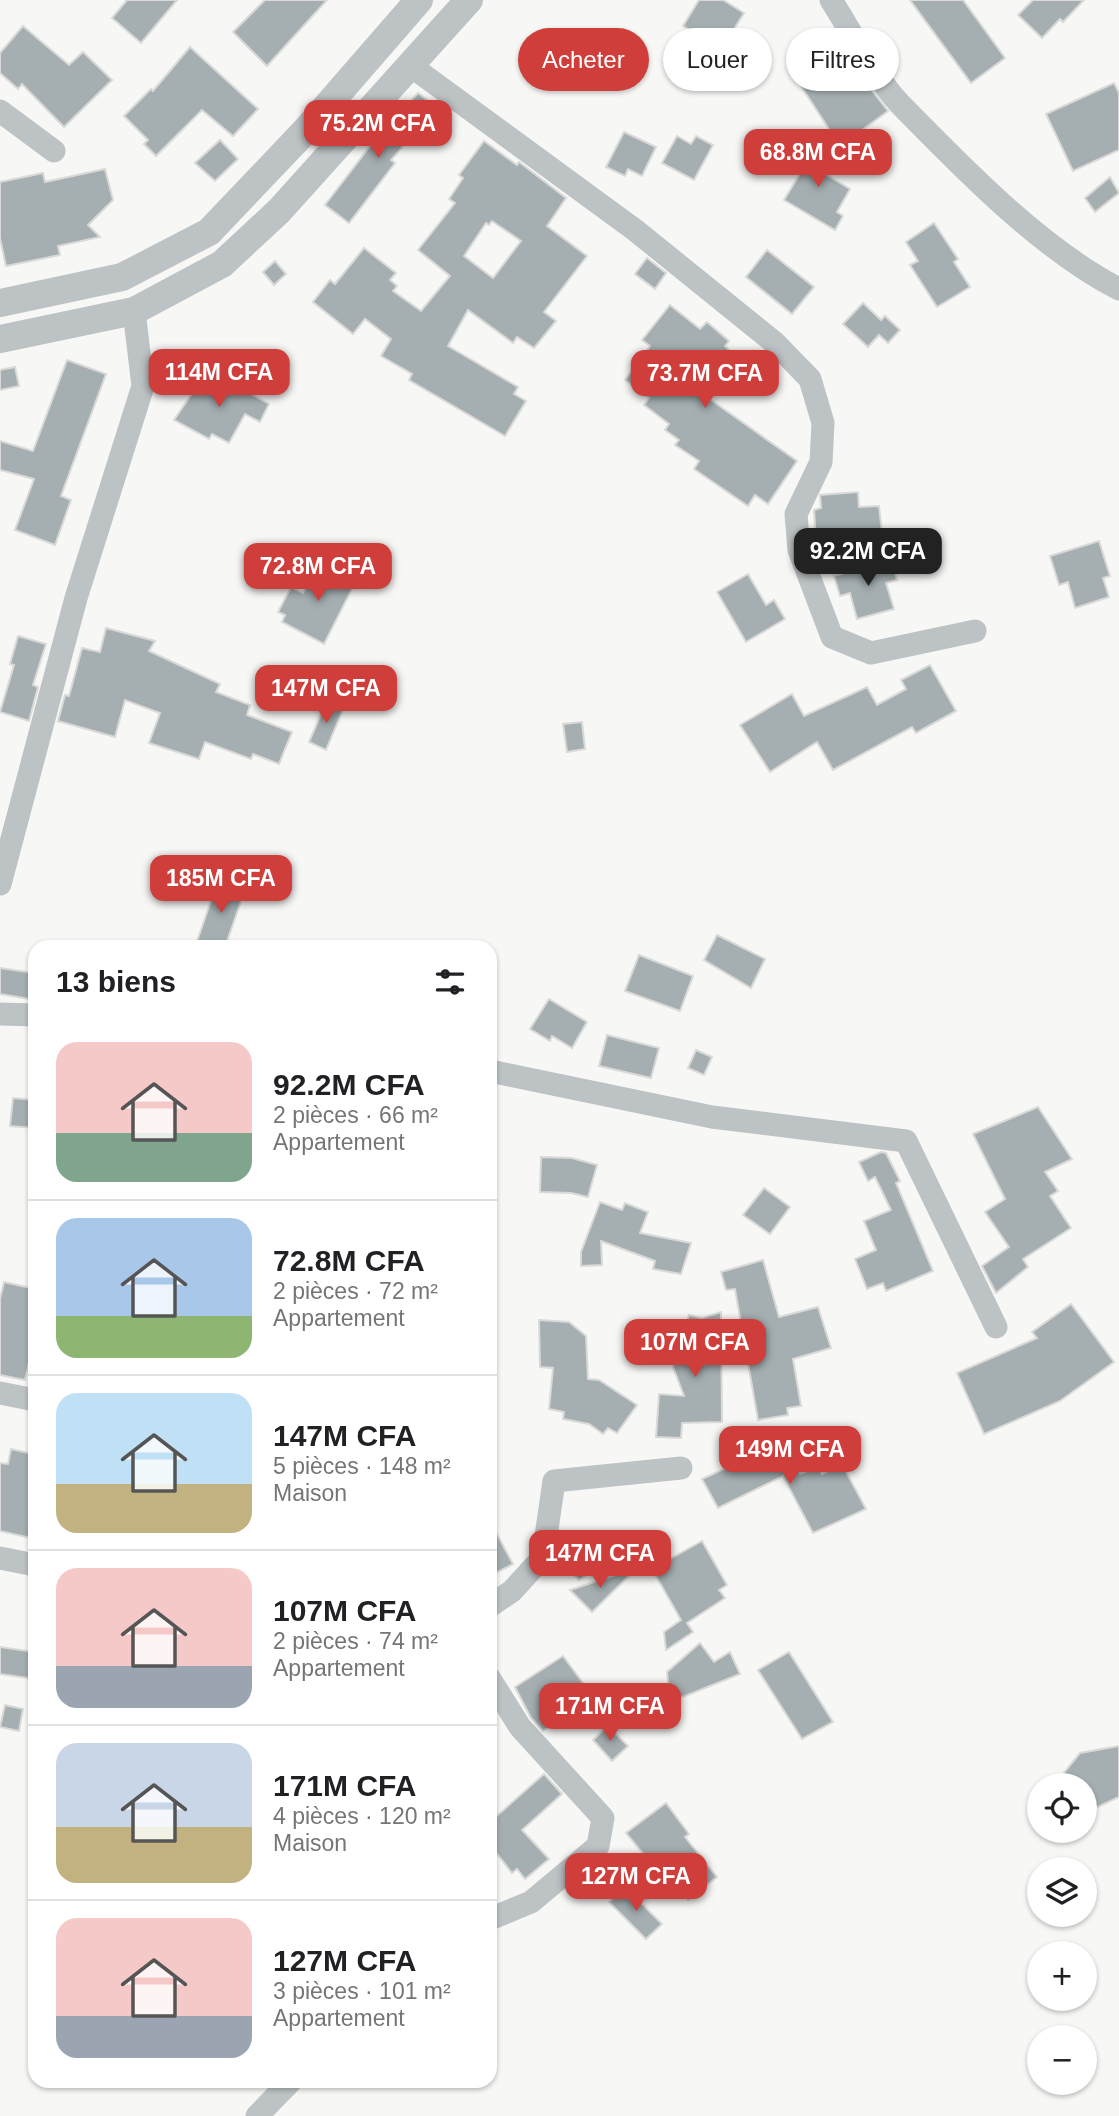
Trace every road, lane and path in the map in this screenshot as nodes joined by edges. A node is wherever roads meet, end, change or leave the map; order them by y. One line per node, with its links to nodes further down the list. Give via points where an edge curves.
1 (419, 0): 8 (street, via 307,129 209,232 122,277)
2 (469, 0): 4 (street)
3 (831, 0): 7 (street, via 898,102 955,161 1085,269)
4 (411, 66): 9 (street, via 279,211 222,264); 11 (street, via 635,230 775,343 810,379 823,423 821,462 796,514 799,550 832,637 871,653)
5 (0, 111): 6 (street)
6 (54, 150)
7 (1119, 289)
8 (0, 303)
9 (134, 311): 10 (street); 12 (street, via 143,386 76,598)
10 (0, 339)
11 (975, 631)
12 (0, 884)
13 (0, 1014): 14 (street)
14 (28, 1015)
15 (497, 1072): 16 (street, via 712,1117 906,1141)
16 (996, 1327)
17 (0, 1393): 18 (street)
18 (28, 1399)
19 (681, 1468): 22 (street, via 554,1481 544,1557)
20 (0, 1558): 21 (street)
21 (28, 1564)
22 (497, 1601)
23 (497, 1690): 24 (street, via 520,1727 603,1818 598,1846 531,1902)
24 (497, 1916)
25 (284, 2088): 26 (street)
26 (257, 2116)

